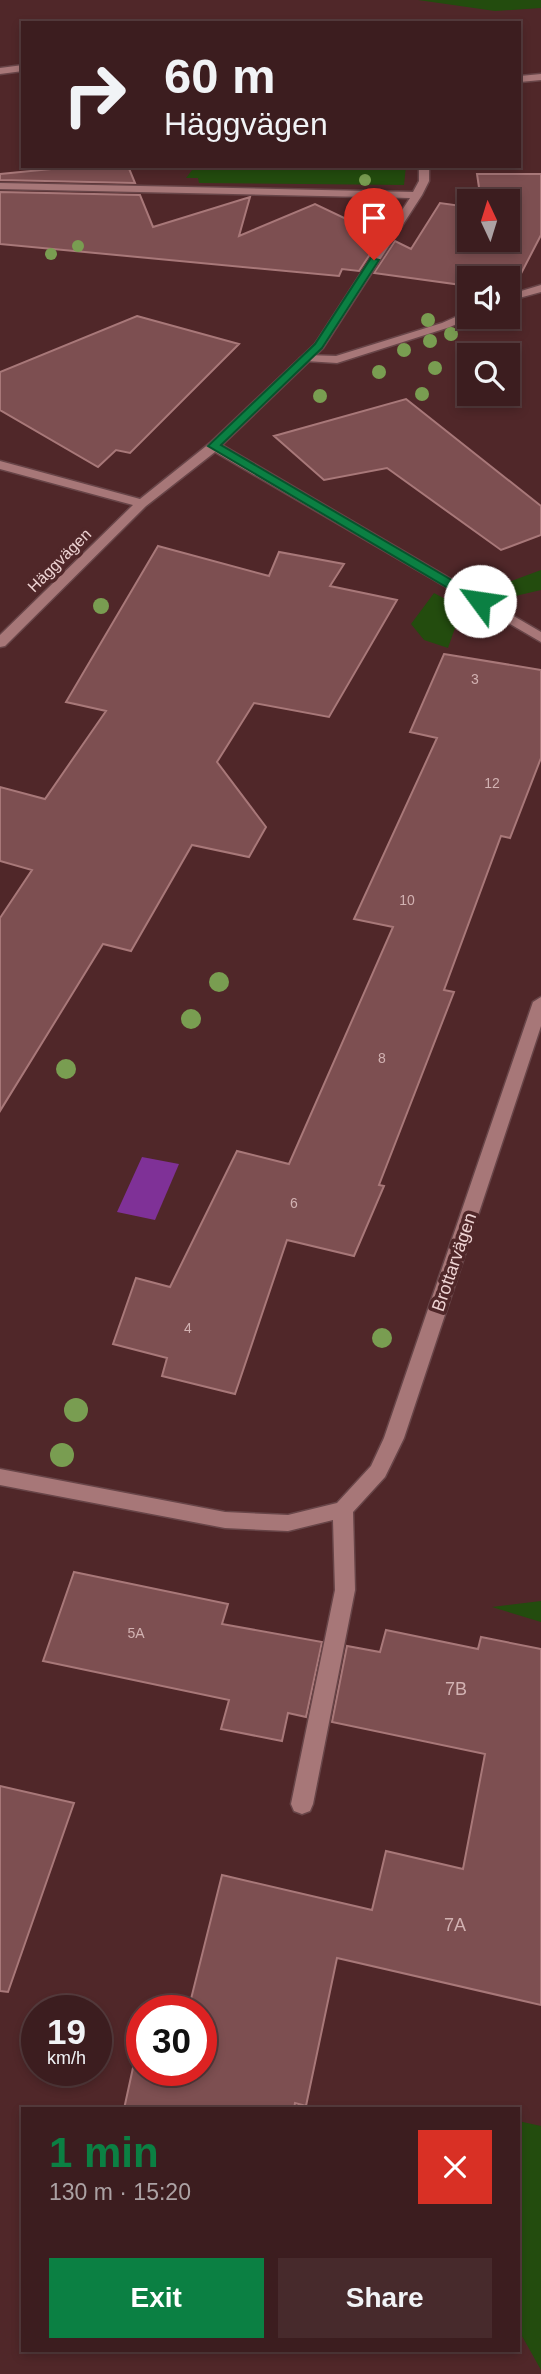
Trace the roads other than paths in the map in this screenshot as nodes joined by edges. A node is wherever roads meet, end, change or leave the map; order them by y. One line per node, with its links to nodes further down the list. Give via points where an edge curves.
1 (21, 68): 2 (street)
2 (0, 72)
3 (541, 77): 4 (street)
4 (521, 79)
5 (424, 168): 7 (street, Häggvägen)
6 (0, 186): 7 (street)
7 (417, 195): 11 (street, Häggvägen, via 319,346)
8 (541, 288): 9 (street)
9 (520, 294)
10 (457, 320): 11 (street, via 337,360)
11 (306, 358): 12 (street, Häggvägen)
12 (214, 446): 14 (street, Häggvägen); 15 (street)
13 (0, 464): 14 (street)
14 (142, 503): 16 (street, Häggvägen)
15 (541, 638)
16 (0, 643)
17 (541, 1002): 19 (street, Brottarvägen, via 394,1438 378,1471)
18 (0, 1477): 19 (street, via 225,1520 288,1522)
19 (343, 1510): 20 (street, via 345,1590)
20 (302, 1804)

